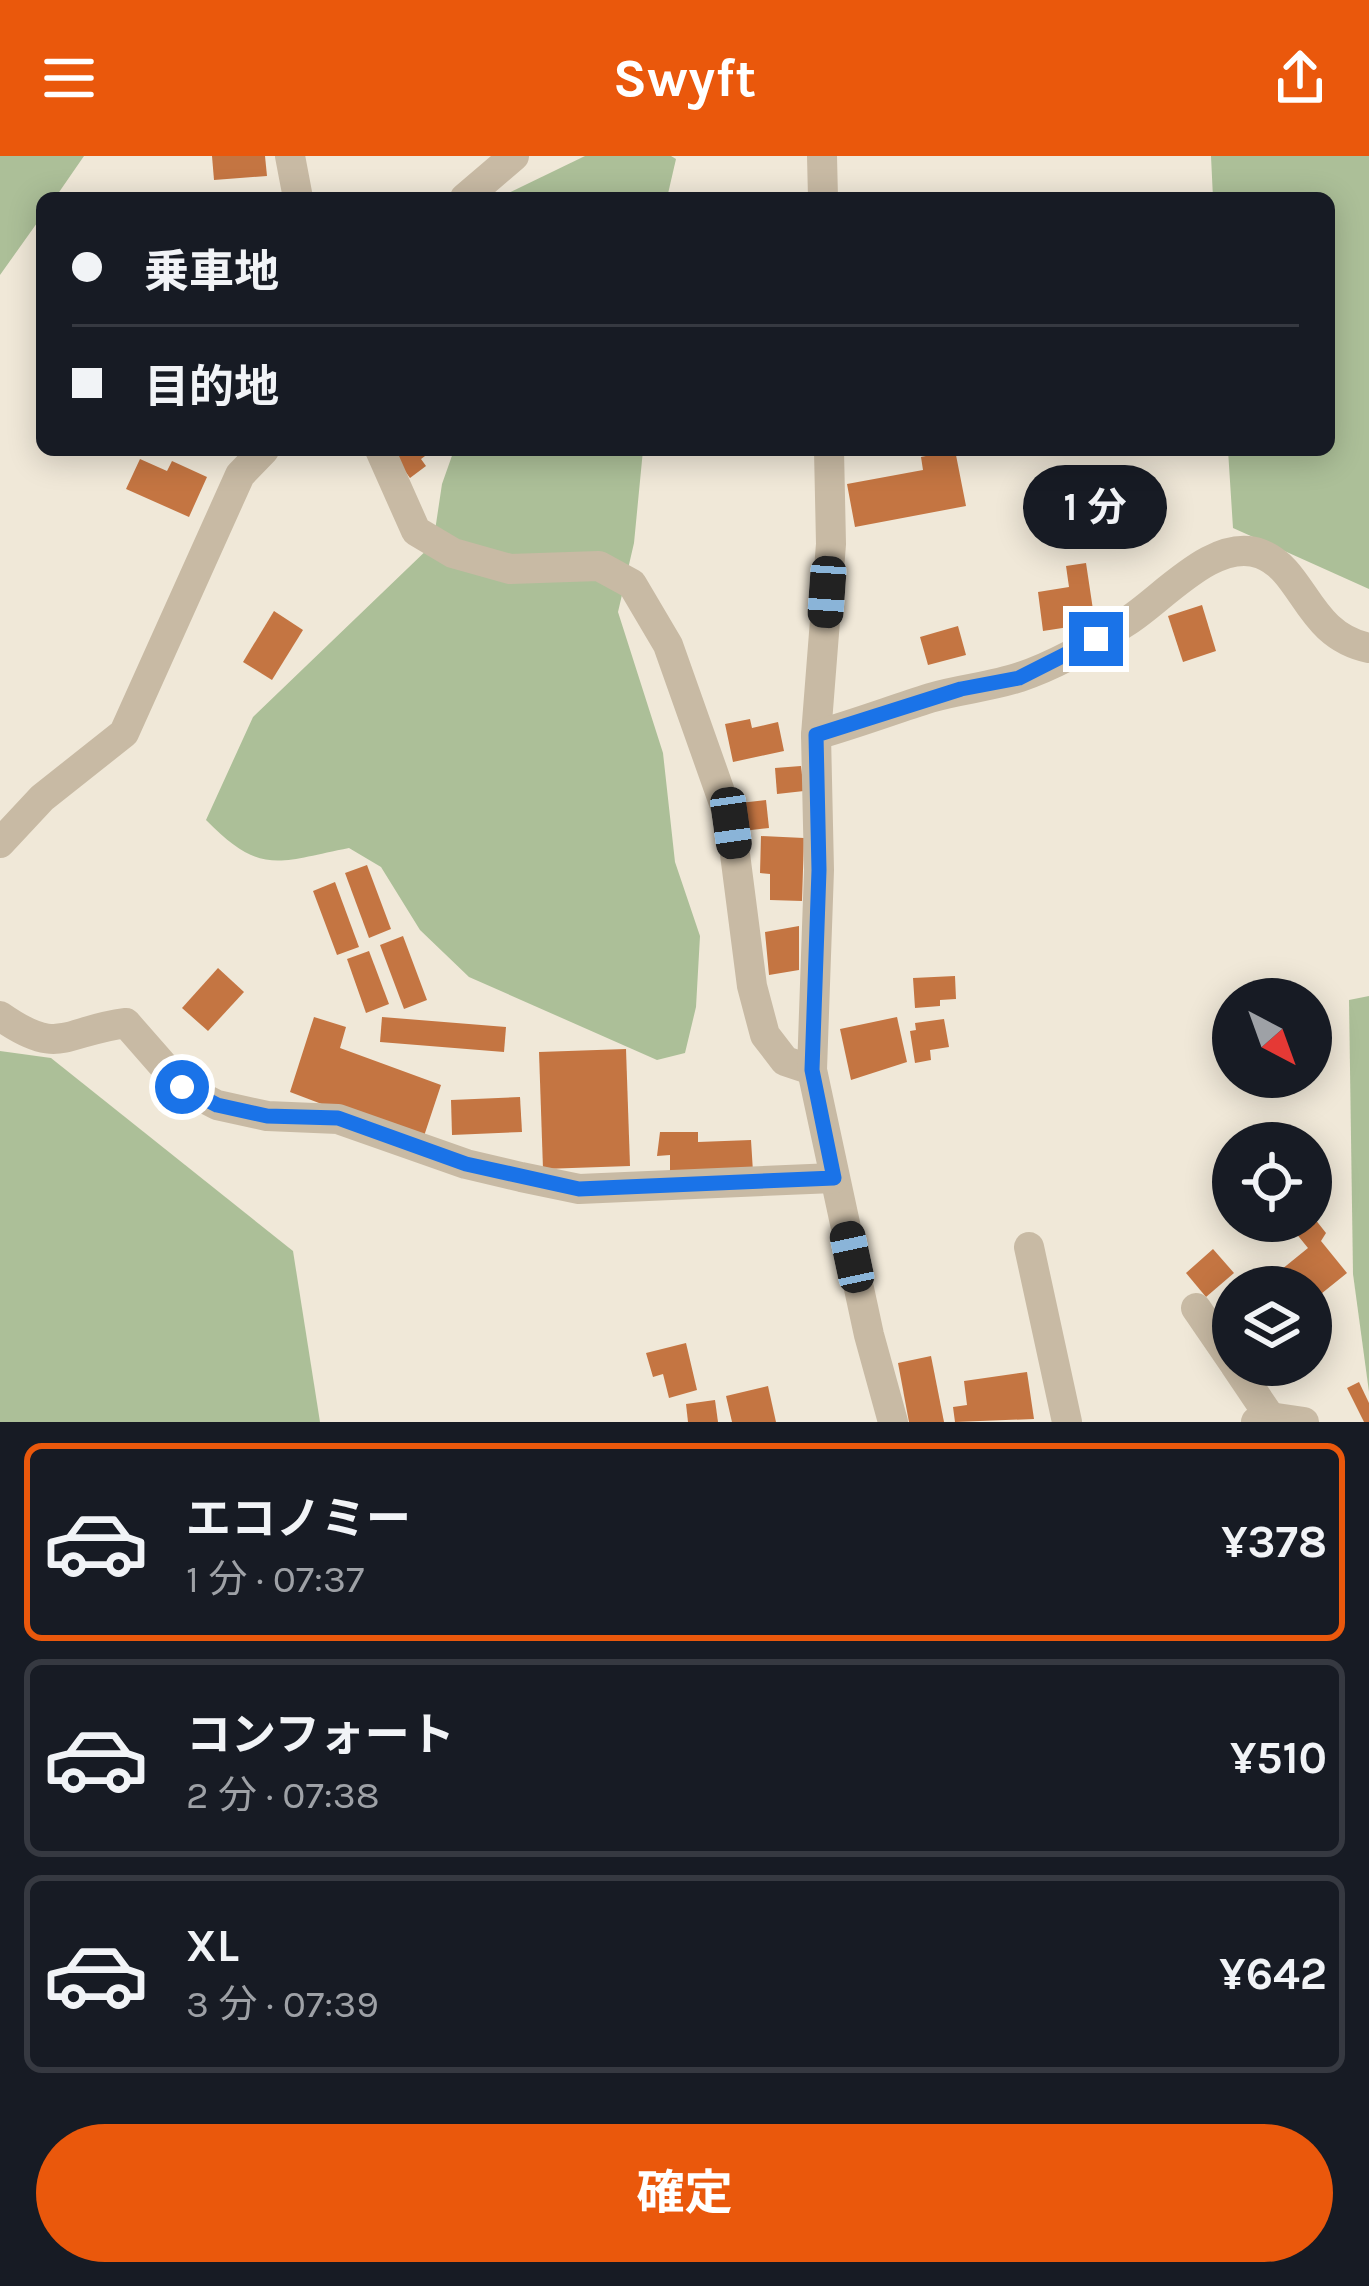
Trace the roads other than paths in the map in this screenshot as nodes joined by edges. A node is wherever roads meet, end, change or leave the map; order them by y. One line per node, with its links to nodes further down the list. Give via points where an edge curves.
1 (290, 156): 4 (street)
2 (514, 156): 5 (street)
3 (822, 156): 6 (street)
4 (297, 192)
5 (472, 192)
6 (823, 192)
7 (258, 456): 12 (street, via 240,475 124,734 42,798)
8 (383, 456): 14 (street, via 416,531 453,553 510,569 599,566 632,584 668,645 731,823 765,1035 784,1061)
9 (829, 456): 11 (street, via 831,544)
10 (1369, 649): 11 (street, via 1328,628 1262,554 1231,552 1122,625 1019,678)
11 (816, 735): 14 (street)
12 (0, 843)
13 (0, 1016): 15 (street, via 53,1043 126,1023 182,1087 217,1105 338,1118 466,1164 579,1189)
14 (812, 1070): 15 (street)
15 (834, 1178): 21 (street)
16 (1029, 1247): 22 (street)
17 (1196, 1308): 18 (street)
18 (1212, 1332)
19 (1245, 1386): 20 (street)
20 (1263, 1420): 23 (street)
21 (893, 1422)
22 (1066, 1422)
23 (1304, 1422)

